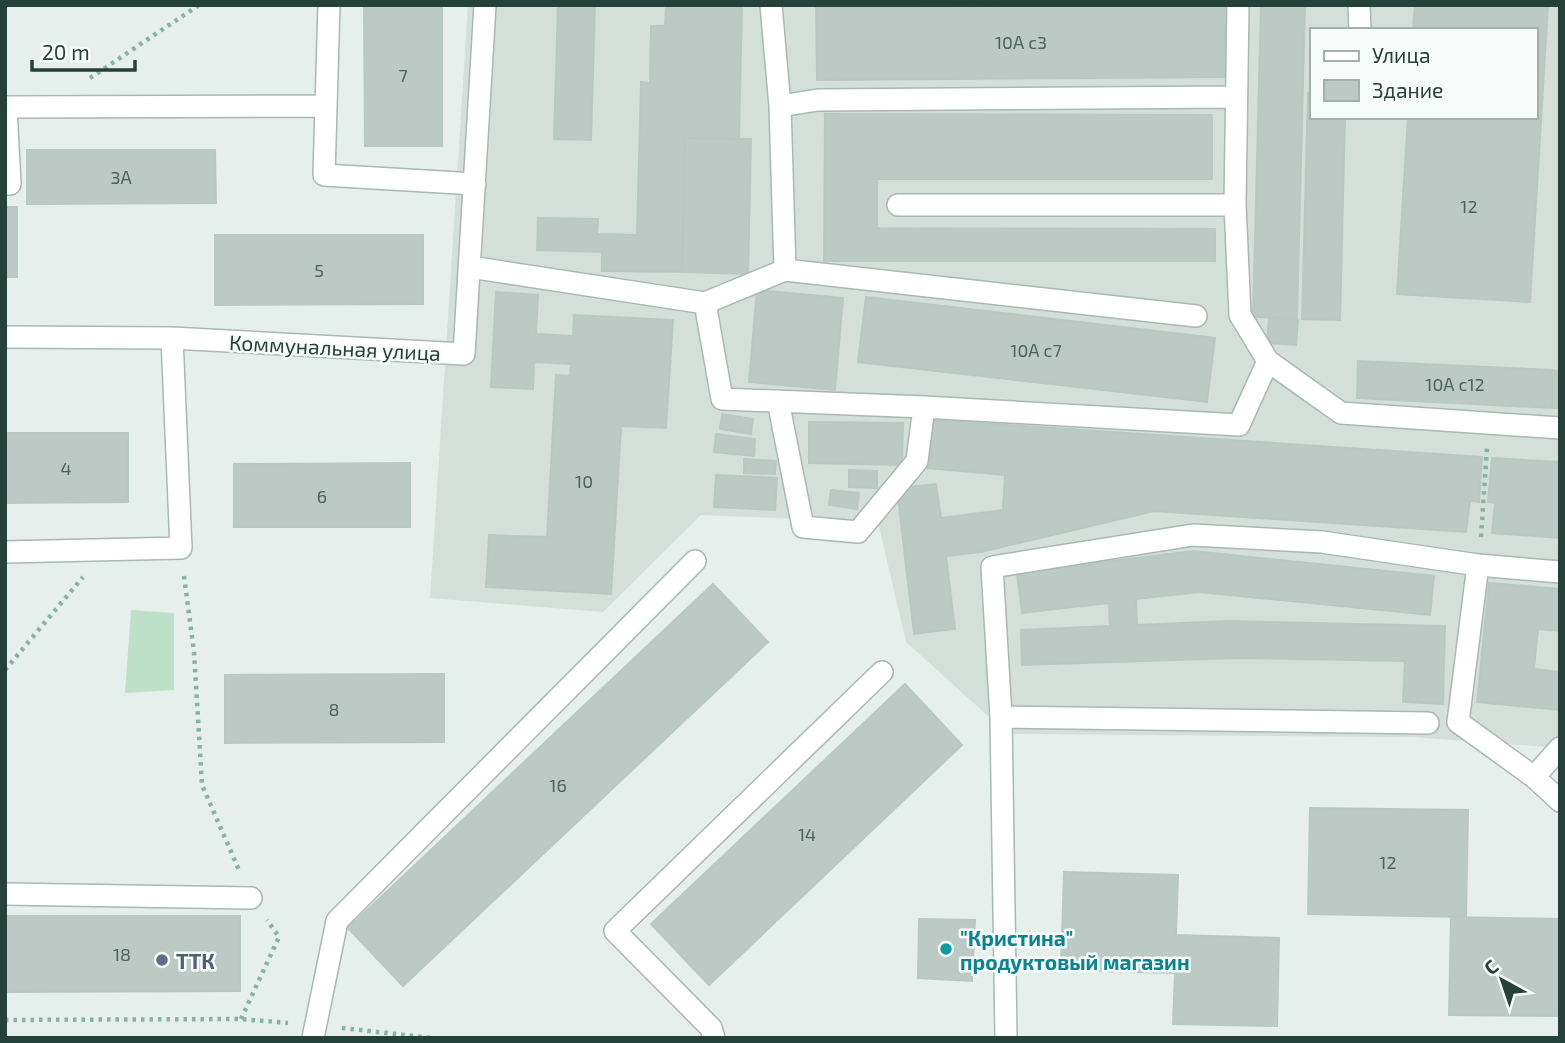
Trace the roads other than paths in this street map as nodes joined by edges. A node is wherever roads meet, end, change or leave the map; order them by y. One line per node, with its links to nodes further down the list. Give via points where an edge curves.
1 (329, 5): 8 (street)
2 (485, 5): 11 (street)
3 (771, 5): 9 (street)
4 (1238, 5): 7 (street)
5 (1359, 5): 6 (street)
6 (1360, 28)
7 (1236, 97): 9 (street, via 818,100); 13 (street)
8 (325, 106): 10 (street, via 6,107 10,184); 11 (street, via 324,175)
9 (780, 106): 15 (street)
10 (5, 184)
11 (474, 184): 14 (street)
12 (898, 205): 13 (street)
13 (1235, 205): 20 (street, via 1240,315)
14 (470, 267): 16 (street); 19 (street, Коммунальная улица, via 464,354)
15 (785, 270): 16 (street); 17 (street)
16 (705, 303): 21 (street, via 722,399)
17 (1196, 316)
18 (5, 337): 19 (street, Коммунальная улица)
19 (172, 338): 24 (street, via 181,548)
20 (1268, 361): 22 (street, via 1239,425); 23 (street, via 1341,412)
21 (778, 401): 22 (street); 22 (street, via 803,527 858,531 917,461)
22 (924, 407)
23 (1560, 428)
24 (5, 552)
25 (695, 561): 36 (street, via 337,921)
26 (1478, 565): 27 (street); 29 (street, via 1322,542 1193,535 992,567); 32 (street, via 1458,722)
27 (1560, 572)
28 (882, 672): 37 (street, via 615,932 711,1028)
29 (1001, 717): 30 (street); 38 (street)
30 (1428, 723)
31 (1560, 748): 32 (street)
32 (1534, 778): 33 (street)
33 (1560, 801)
34 (5, 894): 35 (street)
35 (251, 898)
36 (314, 1032)
37 (714, 1038)
38 (1006, 1038)

